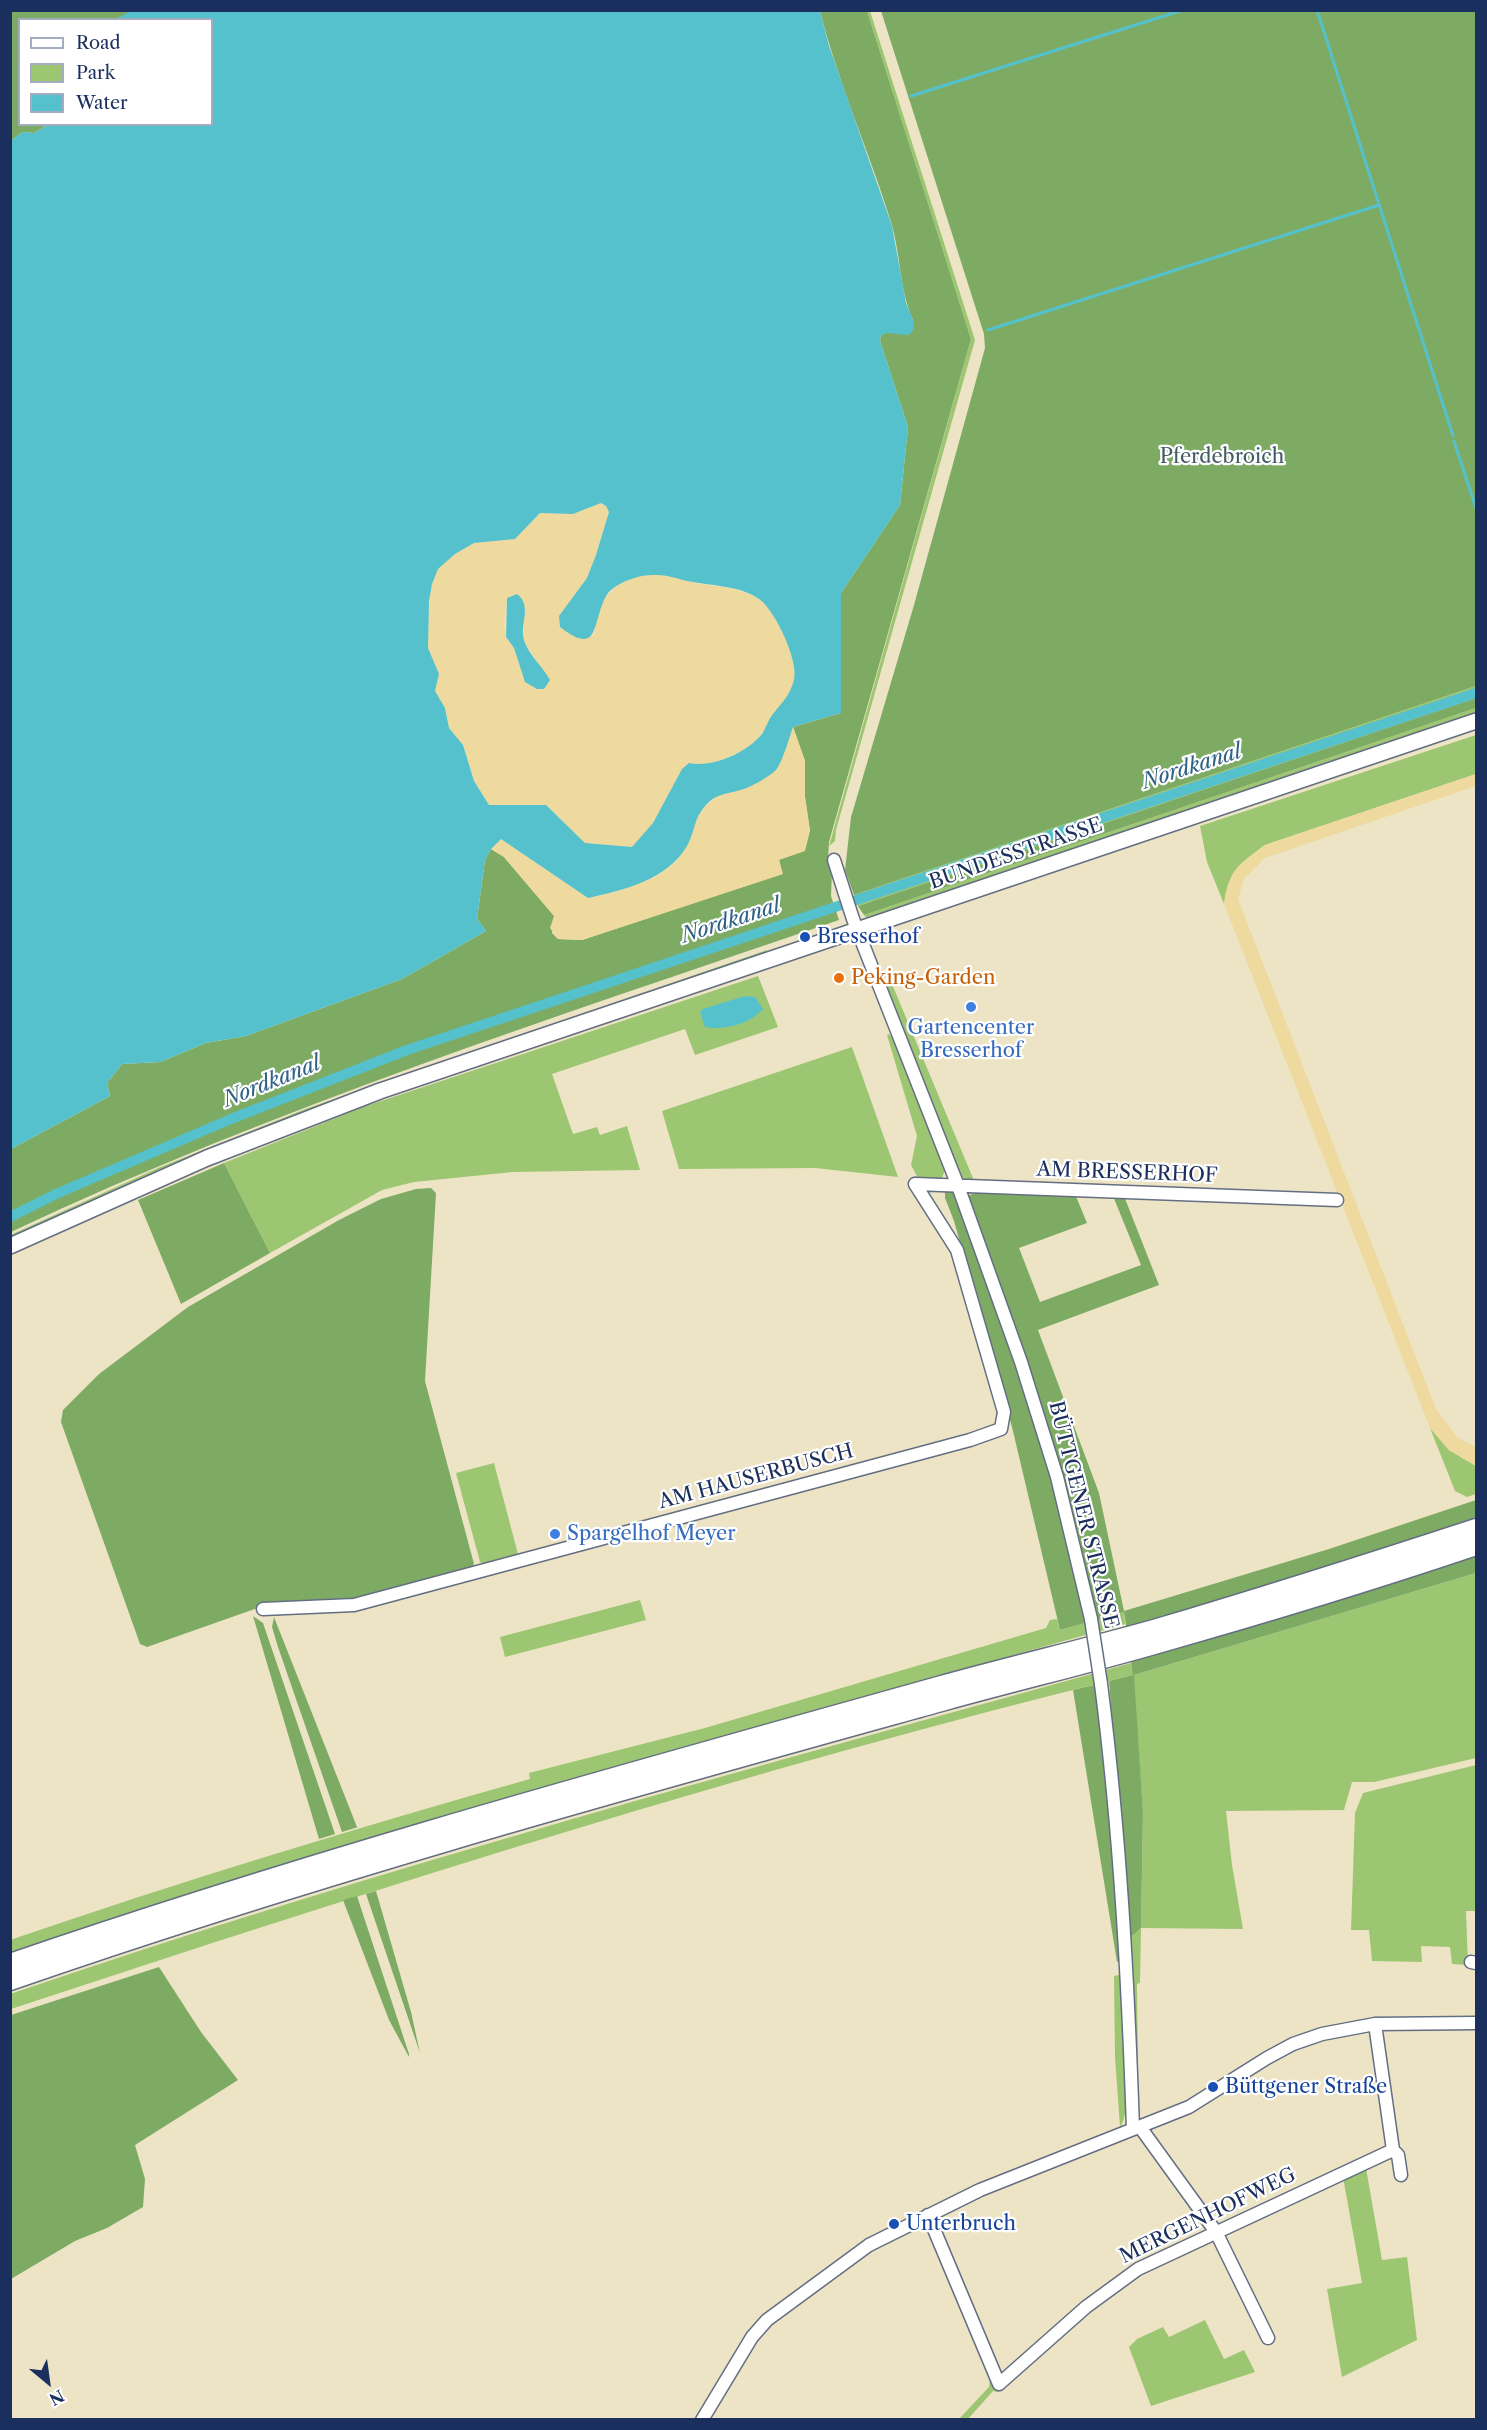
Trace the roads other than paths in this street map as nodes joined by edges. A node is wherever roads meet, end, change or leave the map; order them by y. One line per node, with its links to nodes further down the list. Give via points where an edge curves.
1 (1476, 721): 3 (main road, BUNDESSTRASSE)
2 (834, 860): 3 (street, BÜTTGENER STRASSE)
3 (857, 929): 5 (street, BÜTTGENER STRASSE); 7 (main road, BUNDESSTRASSE, via 346,1103 163,1177)
4 (915, 1184): 5 (street, AM BRESSERHOF); 10 (street, AM HAUSERBUSCH, via 957,1250 1004,1412 1001,1429 354,1605)
5 (958, 1186): 6 (street, AM BRESSERHOF); 15 (street, BÜTTGENER STRASSE, bridge, via 1039,1415 1091,1619 1120,1870)
6 (1337, 1200)
7 (10, 1246)
8 (1476, 1528): 11 (highway, via 1152,1629 944,1684 293,1870)
9 (1476, 1546): 12 (highway, via 1157,1644 517,1821 146,1934)
10 (263, 1609)
11 (10, 1963)
12 (10, 1981)
13 (1476, 2023): 14 (street)
14 (1375, 2024): 15 (street, via 1293,2044 1189,2107); 16 (street)
15 (1137, 2128): 18 (street, via 980,2190); 19 (street)
16 (1393, 2150): 17 (street, via 1398,2155); 19 (street, MERGENHOFWEG)
17 (1401, 2175)
18 (928, 2215): 19 (street, MERGENHOFWEG, via 999,2384 1086,2307 1138,2269); 21 (street, via 869,2245 767,2320 752,2337)
19 (1216, 2232): 20 (street)
20 (1269, 2338)
21 (702, 2420)

